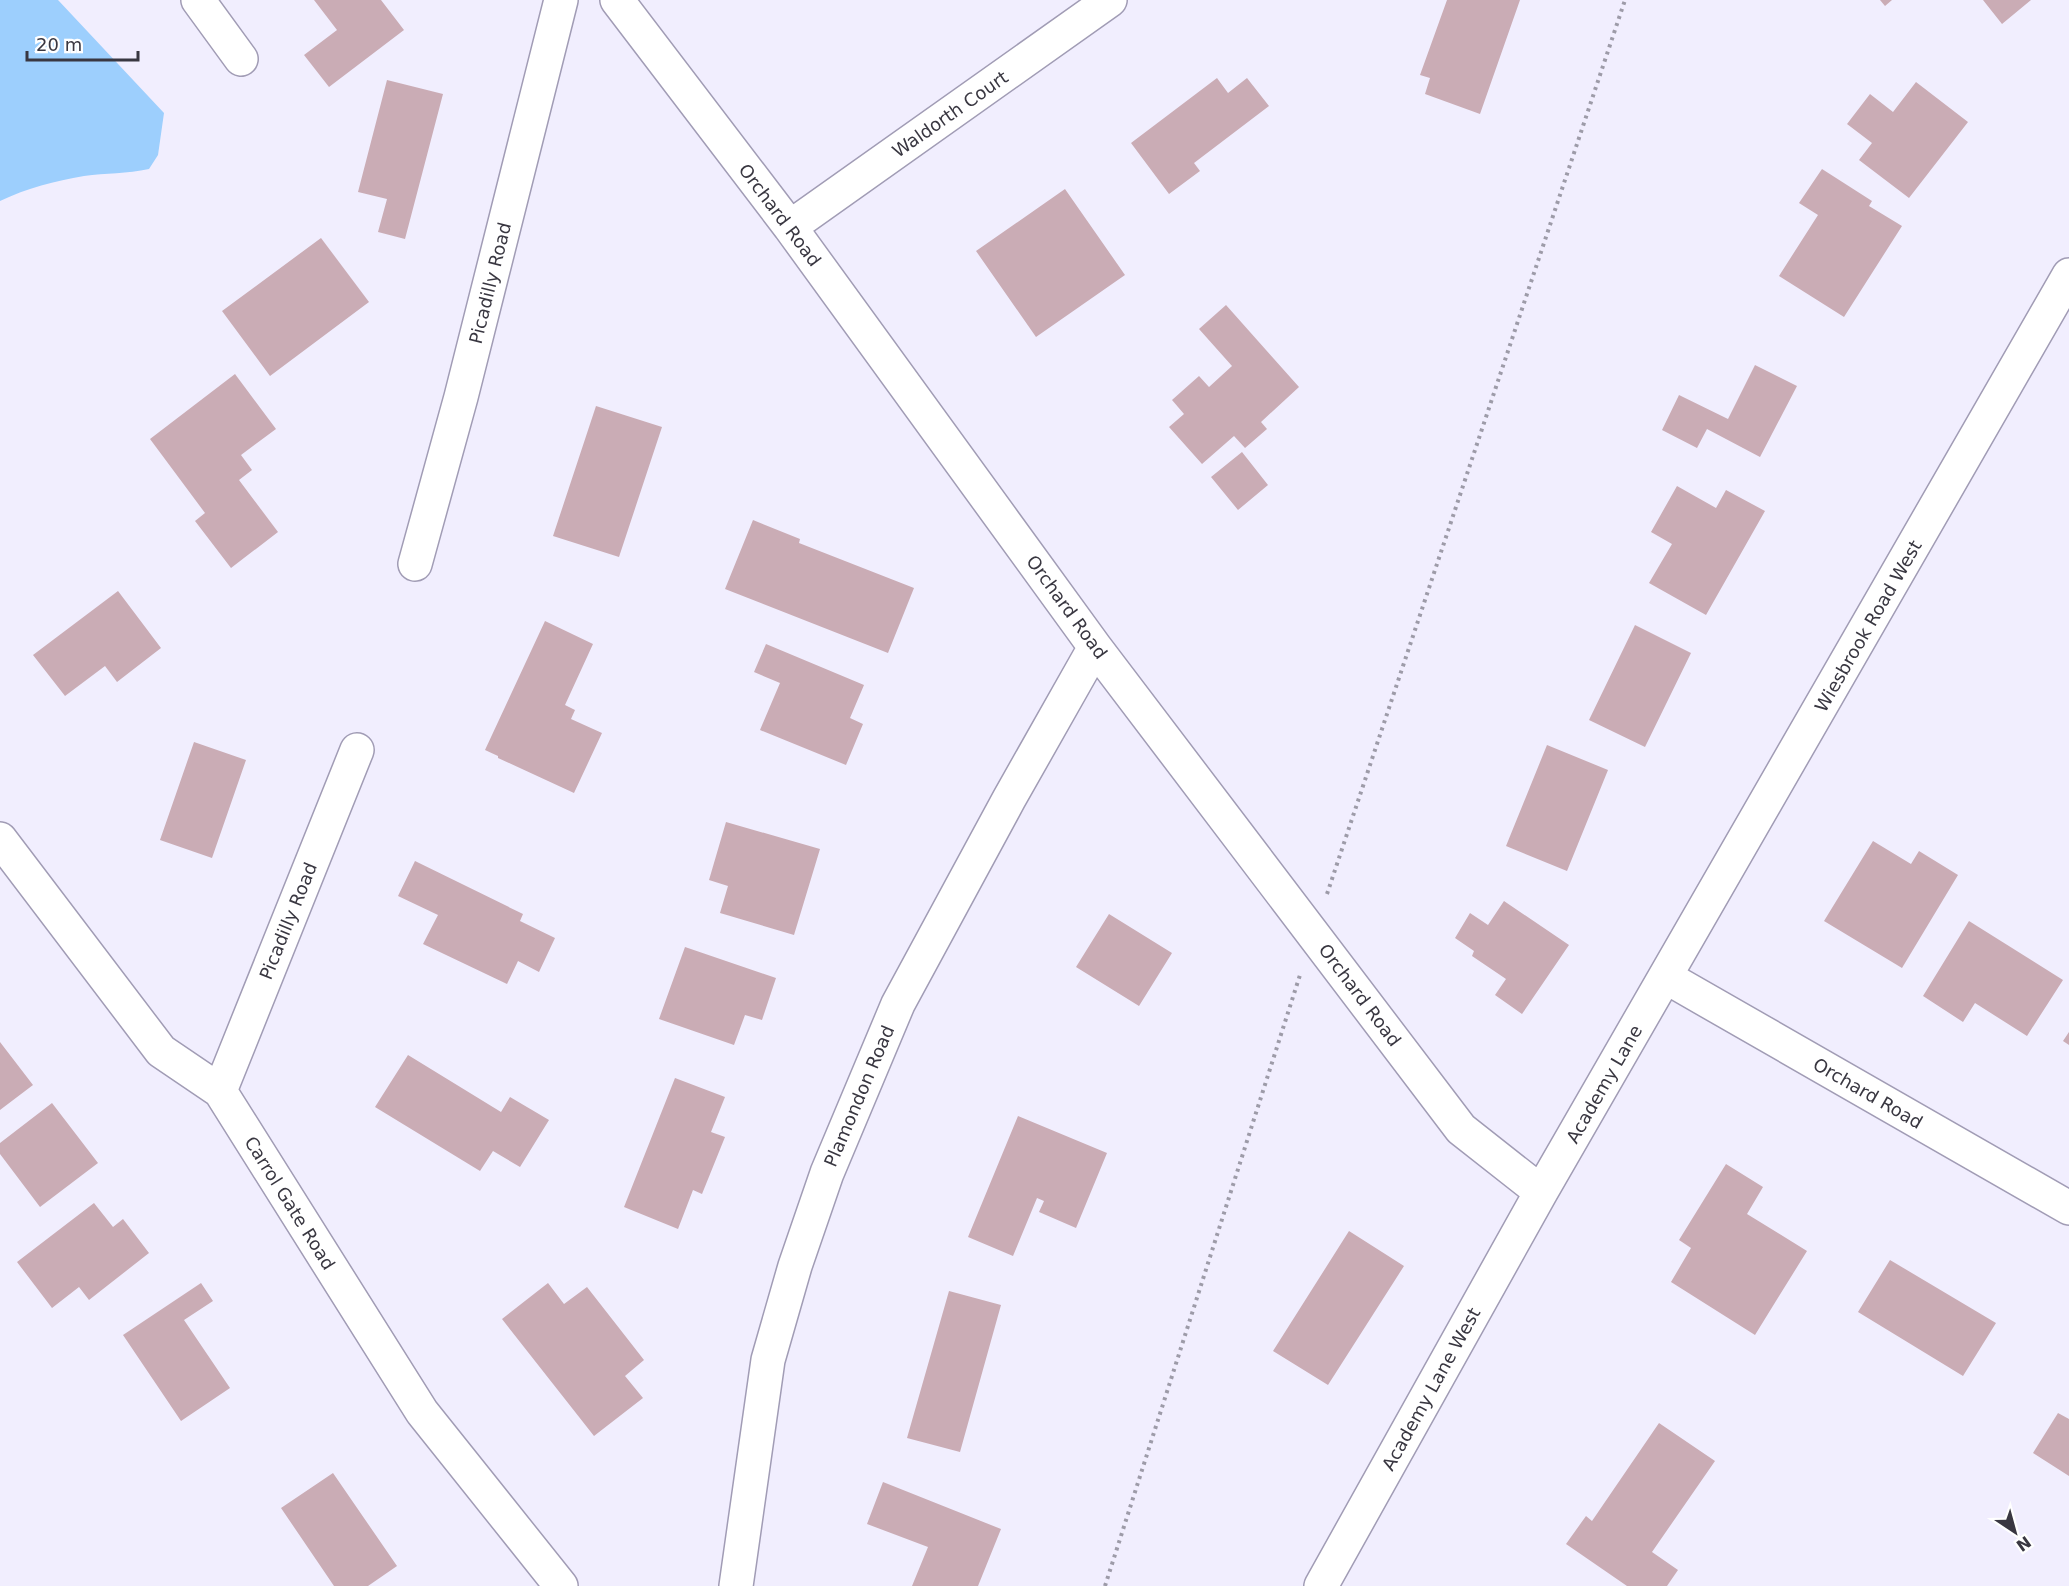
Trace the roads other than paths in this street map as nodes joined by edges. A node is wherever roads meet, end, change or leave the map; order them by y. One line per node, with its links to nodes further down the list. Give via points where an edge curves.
1 (198, 0): 5 (street)
2 (561, 0): 8 (street, Picadilly Road)
3 (618, 0): 6 (street, Orchard Road)
4 (1110, 0): 6 (street, Waldorth Court)
5 (241, 59)
6 (790, 227): 9 (street, Orchard Road)
7 (2069, 275): 12 (street, Wiesbrook Road West)
8 (415, 564)
9 (1095, 646): 14 (street, Orchard Road, via 1461,1129); 17 (street, Plamondon Road, via 898,1004 826,1173 768,1360)
10 (357, 750): 13 (street, Picadilly Road)
11 (0, 839): 13 (street, Carrol Gate Road, via 161,1051)
12 (1666, 977): 14 (street, Academy Lane); 15 (street, Orchard Road)
13 (220, 1092): 16 (street, Carrol Gate Road, via 422,1412)
14 (1541, 1192): 18 (street, Academy Lane West)
15 (2069, 1208)
16 (561, 1586)
17 (736, 1586)
18 (1321, 1586)

